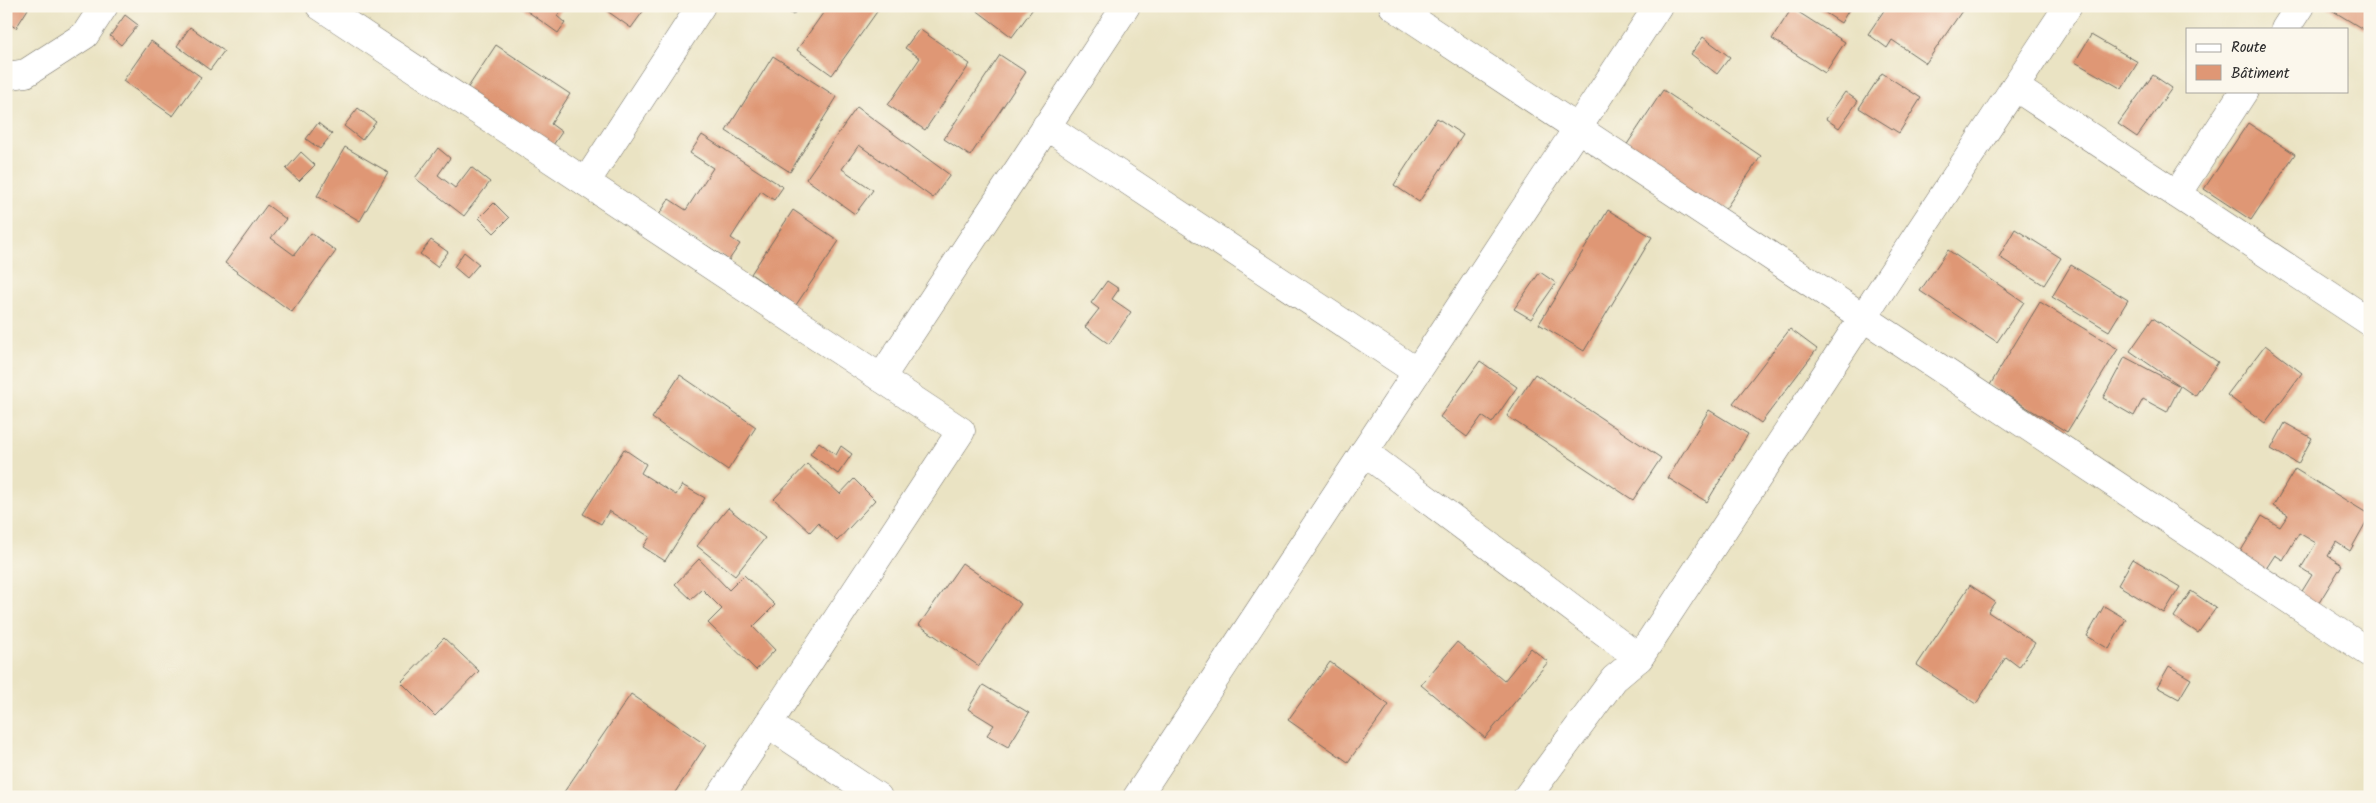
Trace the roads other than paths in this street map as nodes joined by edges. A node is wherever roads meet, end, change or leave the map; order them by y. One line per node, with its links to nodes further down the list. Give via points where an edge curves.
1 (104, 6): 10 (street, via 86,35 26,73)
2 (320, 6): 15 (street)
3 (702, 6): 15 (street)
4 (1126, 6): 13 (street)
5 (1393, 6): 14 (street)
6 (1658, 6): 14 (street)
7 (2068, 6): 11 (street)
8 (2300, 6): 9 (street)
9 (2286, 28)
10 (6, 76)
11 (2015, 87): 16 (street); 17 (street)
12 (2243, 92): 16 (street)
13 (1046, 126): 19 (street); 20 (street)
14 (1577, 129): 17 (street); 19 (street)
15 (586, 182): 20 (street)
16 (2176, 194): 18 (street)
17 (1863, 317): 22 (street); 23 (street)
18 (2370, 322)
19 (1417, 372): 21 (street)
20 (881, 378): 24 (street, via 961,431)
21 (1364, 452): 23 (street); 27 (street)
22 (2370, 653)
23 (1639, 658): 28 (street, via 1614,679)
24 (768, 724): 25 (street); 26 (street)
25 (720, 797)
26 (878, 797)
27 (1137, 797)
28 (1527, 797)

